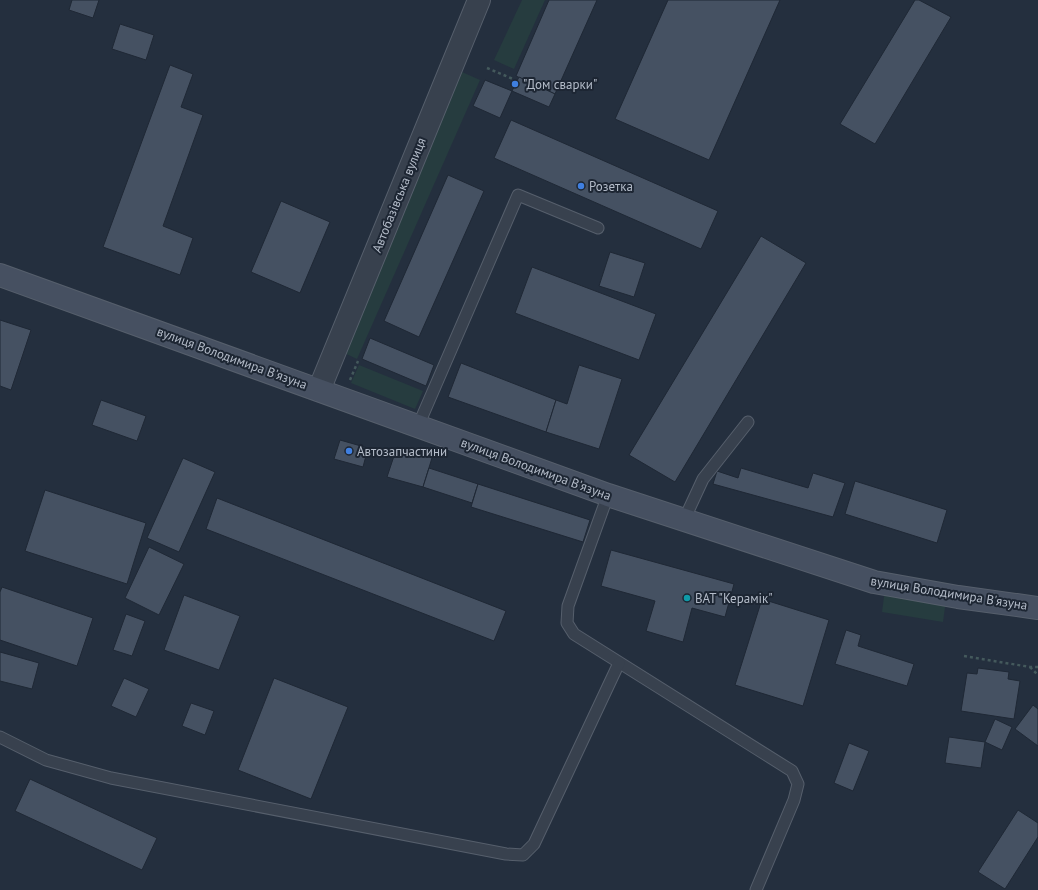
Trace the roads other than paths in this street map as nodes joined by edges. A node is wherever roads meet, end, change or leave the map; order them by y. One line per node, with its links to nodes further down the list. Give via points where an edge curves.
1 (479, 0): 4 (street, Автобазівська вулиця)
2 (598, 228): 6 (lane, via 518,195)
3 (0, 274): 4 (main road, вулиця Володимира В'язуна)
4 (319, 390): 6 (main road, вулиця Володимира В'язуна)
5 (748, 422): 8 (lane, via 703,479)
6 (418, 426): 7 (main road, вулиця Володимира В'язуна)
7 (608, 495): 8 (main road, вулиця Володимира В'язуна); 10 (lane, via 568,606 568,624 574,634)
8 (684, 520): 9 (main road, вулиця Володимира В'язуна, via 874,582)
9 (1038, 608)
10 (620, 663): 11 (lane, via 534,844 523,855 111,778 46,760); 12 (lane, via 792,771 798,784 794,800)
11 (0, 737)
12 (756, 890)

